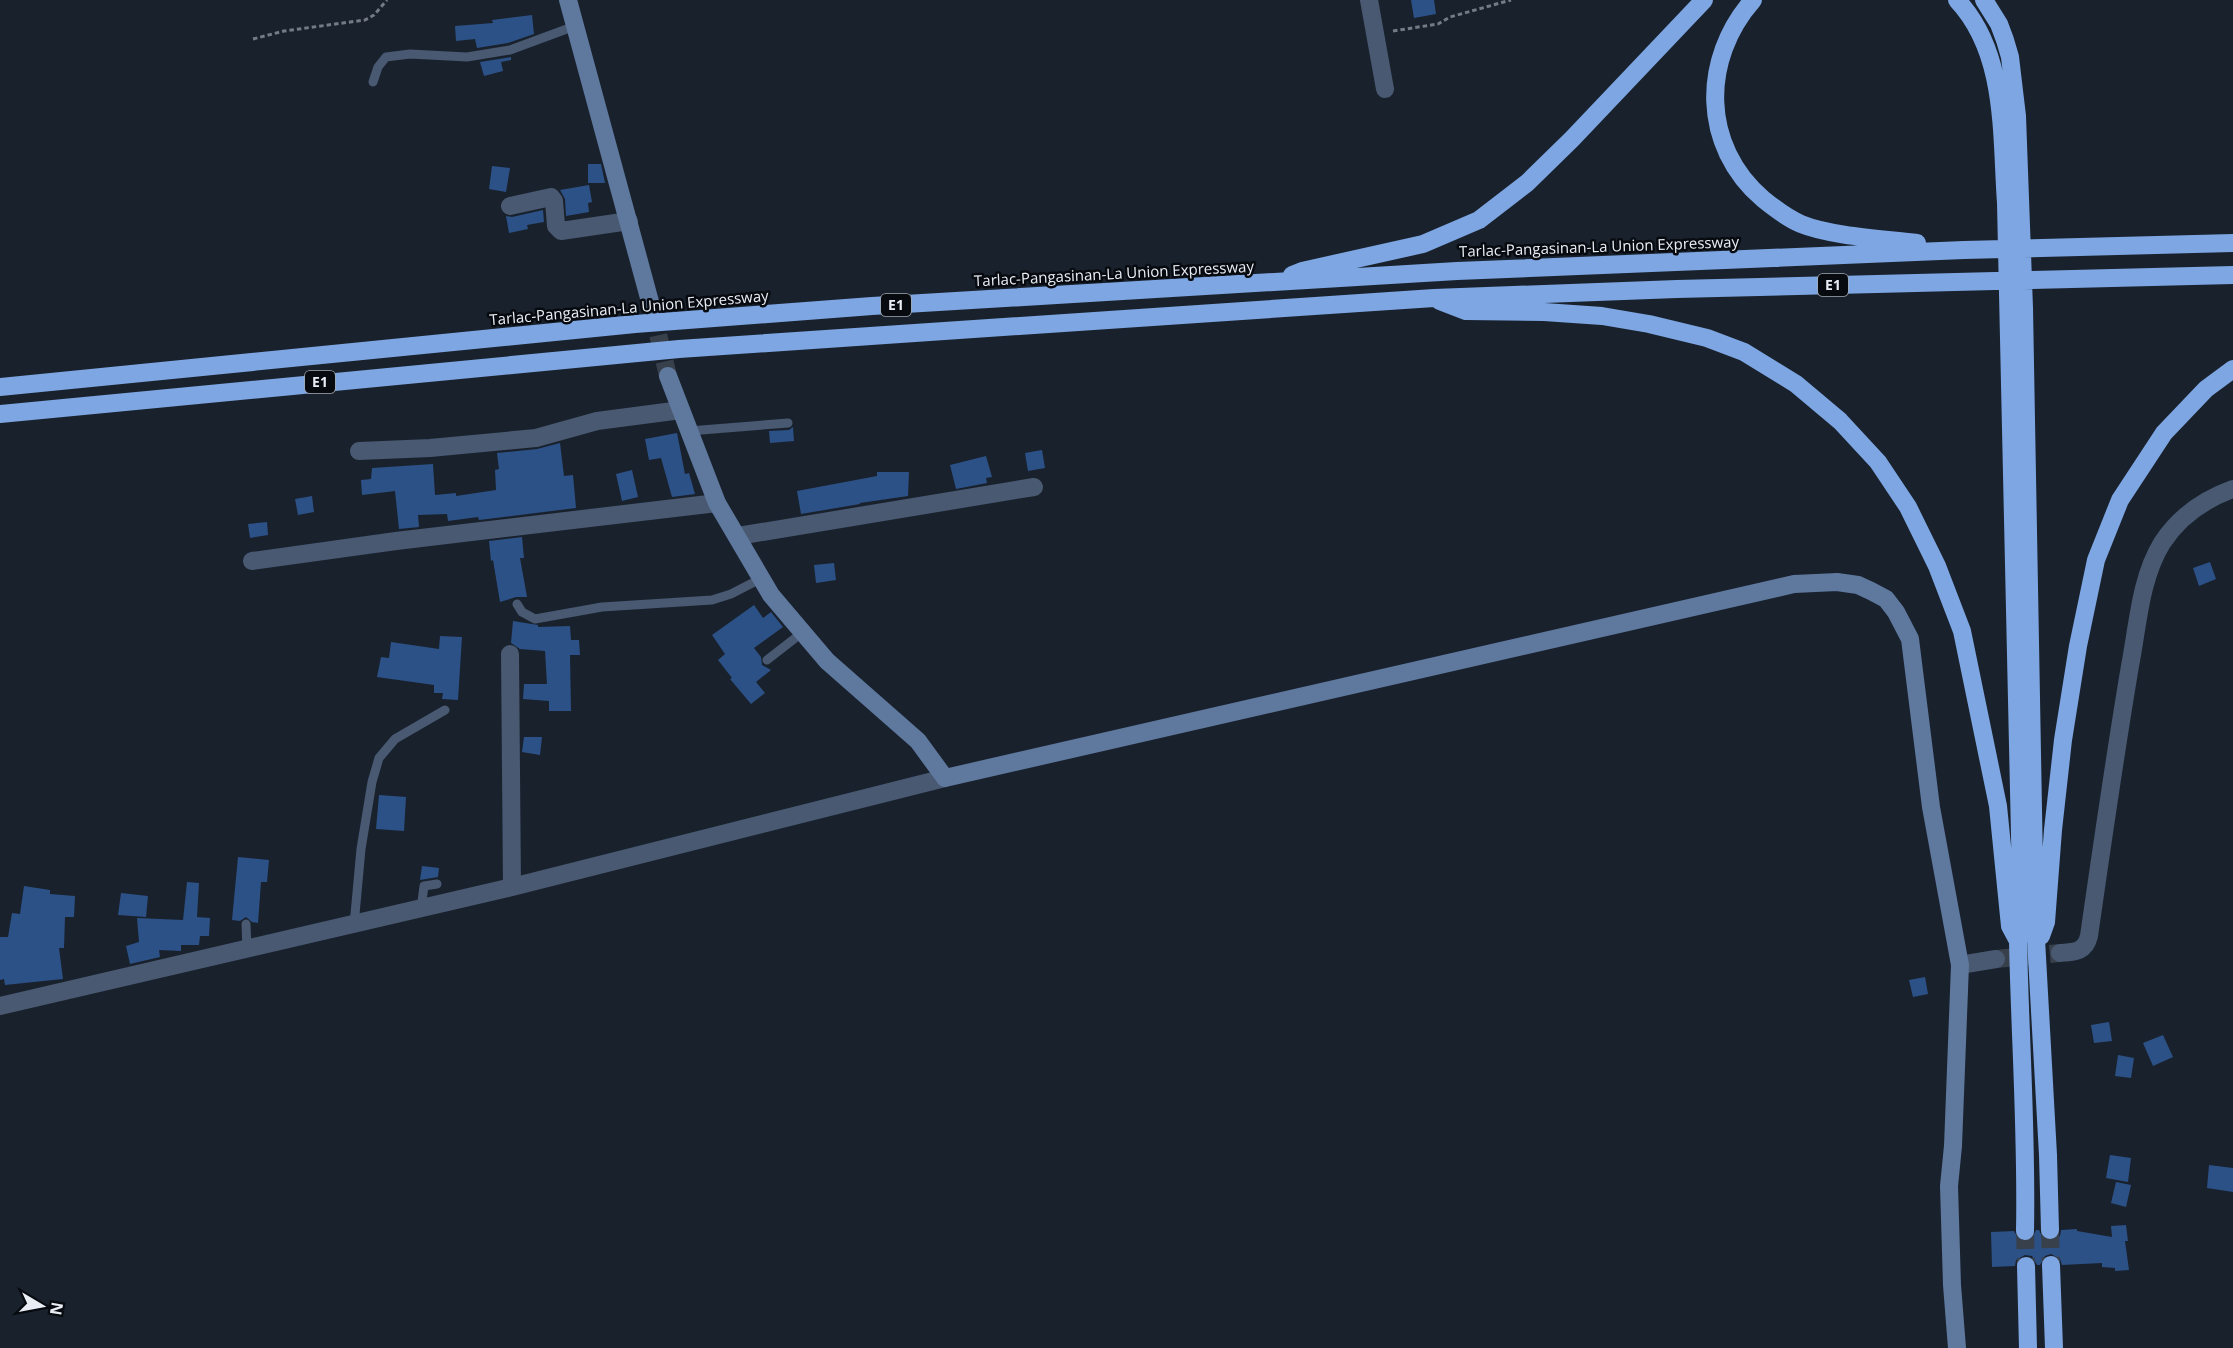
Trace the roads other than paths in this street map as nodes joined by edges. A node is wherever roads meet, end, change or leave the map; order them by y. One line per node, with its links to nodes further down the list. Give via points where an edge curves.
1 (568, 0): 7 (street)
2 (1369, 0): 9 (street)
3 (1704, 0): 16 (highway, via 1572,139 1527,183 1479,220 1424,243 1302,271)
4 (1753, 0): 14 (highway, via 1739,16 1724,45 1714,94 1718,129 1726,151 1747,185 1801,224)
5 (1957, 0): 10 (highway, via 1973,20 1988,51 1997,84)
6 (1984, 0): 10 (highway, via 1999,24 2010,57 2017,116)
7 (575, 26): 8 (lane, via 510,50 467,57 386,57); 12 (street)
8 (374, 82)
9 (1385, 89)
10 (2014, 203): 18 (highway)
11 (510, 206): 12 (street, via 551,197 556,226 561,231)
12 (629, 221): 19 (street)
13 (2233, 243): 14 (highway, Tarlac-Pangasinan-La Union Expressway / E1)
14 (1964, 250): 16 (highway, Tarlac-Pangasinan-La Union Expressway / E1)
15 (2233, 275): 17 (highway, E1)
16 (1271, 283): 22 (highway, Tarlac-Pangasinan-La Union Expressway / E1, via 635,324)
17 (1434, 298): 24 (highway, E1, via 690,348); 45 (highway, via 1466,311 1602,316 1707,338 1744,352 1796,384 1840,421 1878,462 1908,507 1937,566 1962,631 1998,806 2010,926)
18 (2016, 308): 45 (highway, via 2022,926); 46 (highway)
19 (652, 309)
20 (2233, 369): 46 (highway, via 2206,389 2164,433 2120,500 2096,560 2064,740 2046,922)
21 (668, 376): 23 (street)
22 (0, 387)
23 (681, 410): 26 (street); 27 (street, via 597,421 536,438)
24 (0, 414)
25 (788, 423): 26 (lane)
26 (689, 431): 30 (street)
27 (359, 451)
28 (1034, 487): 31 (street)
29 (2233, 489): 48 (street, via 2215,495 2177,524 2162,543 2146,579 2117,744 2090,936 2080,951)
30 (717, 503): 31 (street); 32 (street, via 396,540)
31 (738, 536): 33 (street)
32 (252, 561)
33 (762, 578): 34 (lane, via 712,600 602,607 535,619); 35 (street, via 771,595)
34 (517, 604)
35 (803, 632): 37 (lane); 39 (street, via 827,661 918,741)
36 (510, 654): 41 (street)
37 (767, 660)
38 (445, 710): 44 (lane, via 395,739 379,758 361,849)
39 (945, 778): 41 (street); 50 (street, via 1794,584 1858,585 1886,599 1910,639 1931,807)
40 (437, 884): 42 (lane, via 424,886)
41 (512, 887): 42 (street)
42 (421, 909): 44 (street)
43 (246, 924): 47 (lane)
44 (354, 925): 47 (street)
45 (2018, 941): 53 (highway)
46 (2037, 946): 52 (highway)
47 (247, 950): 51 (street)
48 (2060, 953)
49 (1996, 959): 50 (street)
50 (1960, 964): 56 (street, via 1949,1186)
51 (0, 1006)
52 (2050, 1230)
53 (2025, 1231)
54 (2051, 1265): 58 (highway)
55 (2026, 1266): 57 (highway)
56 (1957, 1348)
57 (2028, 1348)
58 (2054, 1348)

